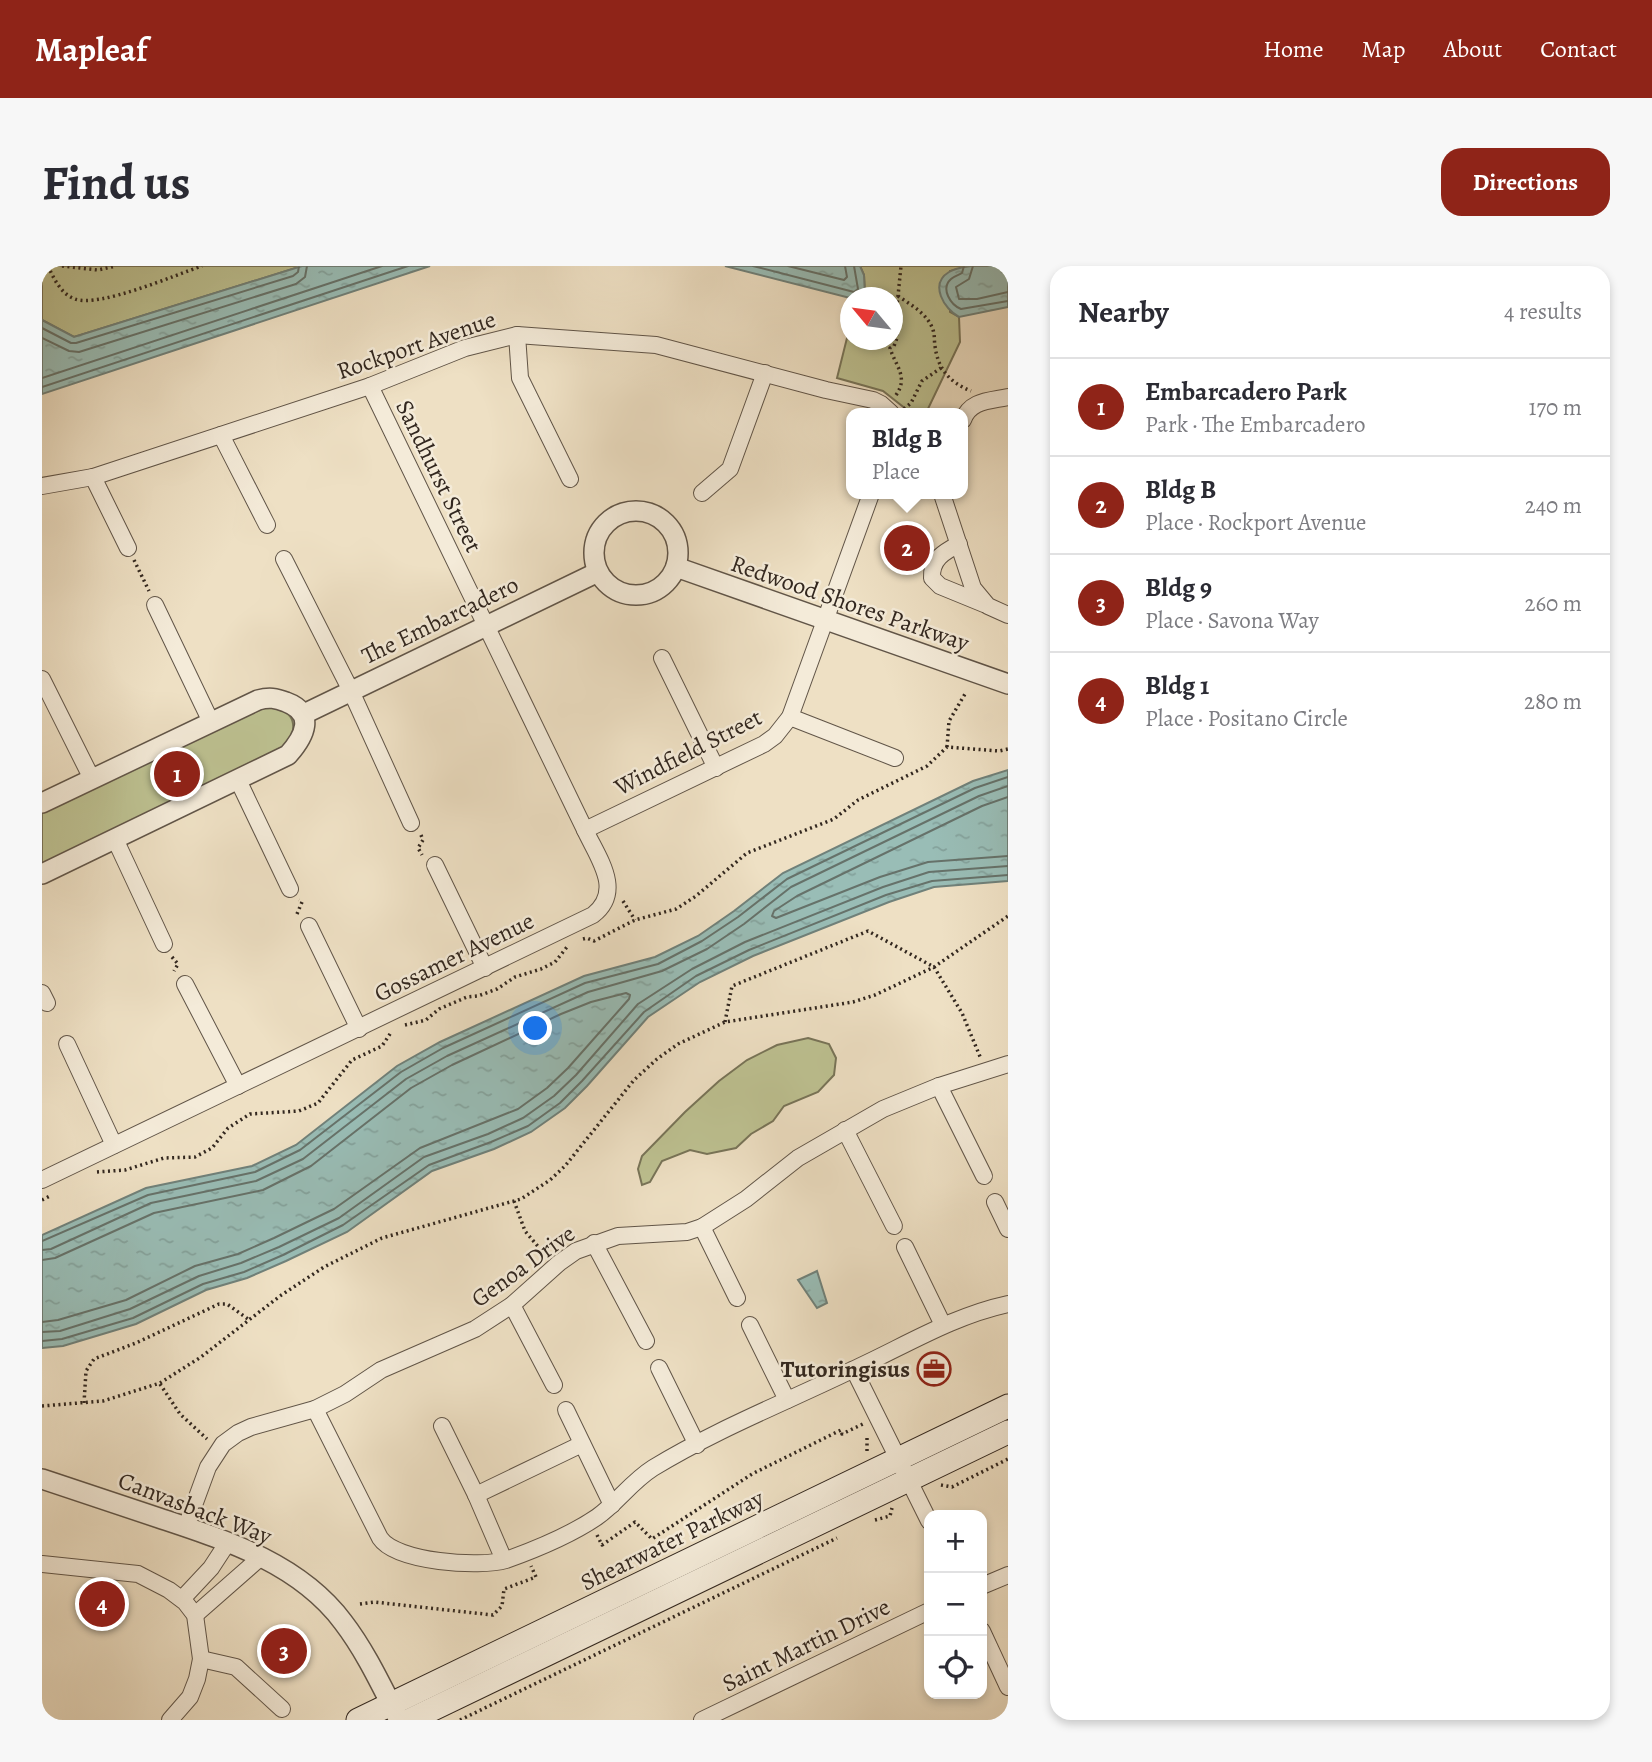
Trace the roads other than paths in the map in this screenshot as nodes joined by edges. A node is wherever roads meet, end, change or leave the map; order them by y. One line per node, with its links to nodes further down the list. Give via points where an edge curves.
1 (517, 335): 2 (street, Rockport Avenue, via 656,345); 3 (street, Rockport Avenue, via 465,348); 9 (street, via 520,378)
2 (765, 373): 5 (street, Rockport Avenue); 11 (street, via 730,469)
3 (370, 386): 7 (street, Rockport Avenue); 24 (street, Sandhurst Street)
4 (1008, 397): 6 (street)
5 (892, 407)
6 (968, 410)
7 (221, 435): 8 (street, Rockport Avenue); 14 (street)
8 (93, 477): 10 (street, Rockport Avenue); 16 (street)
9 (570, 479)
10 (42, 486)
11 (702, 493)
12 (868, 499): 23 (street)
13 (944, 499): 15 (street)
14 (267, 525)
15 (959, 544): 21 (street, via 969,580); 21 (street, via 938,557 932,578 940,586)
16 (128, 548)
17 (284, 559): 28 (street)
18 (676, 567): 19 (street, via 657,590 638,595 611,587); 19 (street, via 677,541 668,525 655,514 629,511 612,517 596,538 593,555); 23 (street, Redwood Shores Parkway)
19 (598, 572): 24 (street, The Embarcadero)
20 (155, 605): 31 (street)
21 (988, 606): 22 (street)
22 (1008, 615)
23 (825, 620): 27 (street, Redwood Shores Parkway); 30 (street, Windfield Street)
24 (485, 625): 28 (street, The Embarcadero); 38 (street, Gossamer Avenue)
25 (662, 659): 33 (street)
26 (42, 679): 34 (street)
27 (1008, 684)
28 (351, 691): 29 (street, The Embarcadero); 37 (street)
29 (304, 714): 31 (street, via 298,706 270,697); 35 (street, via 298,745 288,755)
30 (790, 717): 32 (street); 33 (street, Windfield Street, via 764,744)
31 (211, 722): 34 (street)
32 (895, 758)
33 (716, 768): 38 (street, Windfield Street)
34 (92, 779): 36 (street)
35 (238, 780): 39 (street); 42 (street)
36 (42, 803)
37 (411, 823)
38 (585, 830): 45 (street, Gossamer Avenue, via 609,883 600,909)
39 (116, 839): 41 (street); 44 (street)
40 (435, 865): 45 (street)
41 (42, 874)
42 (290, 889)
43 (309, 926): 47 (street)
44 (164, 944)
45 (485, 968): 47 (street, Gossamer Avenue)
46 (185, 984): 50 (street)
47 (359, 1029): 50 (street, Gossamer Avenue)
48 (67, 1044): 53 (street)
49 (1008, 1064): 51 (street, Genoa Drive)
50 (238, 1086): 53 (street, Gossamer Avenue)
51 (939, 1086): 52 (street, Genoa Drive, via 890,1105); 54 (street)
52 (845, 1130): 57 (street); 58 (street, Genoa Drive)
53 (114, 1145): 55 (street, Gossamer Avenue)
54 (984, 1177)
55 (42, 1180)
56 (995, 1202): 59 (street)
57 (894, 1226)
58 (702, 1227): 60 (street, Genoa Drive); 62 (street)
59 (1008, 1230)
60 (594, 1243): 64 (street, Genoa Drive, via 576,1251); 67 (street)
61 (905, 1247): 66 (street)
62 (737, 1298)
63 (1008, 1304): 66 (street)
64 (512, 1305): 70 (street); 73 (street, Genoa Drive, via 475,1329 381,1370)
65 (750, 1325): 71 (street)
66 (943, 1325): 69 (street)
67 (646, 1341)
68 (659, 1368): 78 (street)
69 (854, 1370): 71 (street); 79 (street)
70 (554, 1385)
71 (787, 1400): 78 (street)
72 (1008, 1406): 79 (main road, Shearwater Parkway)
73 (315, 1409): 84 (street, Genoa Drive, via 251,1427 223,1444 208,1467); 87 (street, via 387,1547 414,1557 473,1563)
74 (566, 1410): 77 (street)
75 (442, 1426): 81 (street)
76 (1008, 1432): 79 (main road, Shearwater Parkway)
77 (582, 1444): 81 (street); 82 (street)
78 (697, 1445): 82 (street, via 649,1470)
79 (904, 1469): 83 (street); 98 (main road, Shearwater Parkway); 101 (main road, Shearwater Parkway)
80 (42, 1479): 84 (street, Canvasback Way)
81 (476, 1495): 87 (street)
82 (612, 1505): 87 (street, via 585,1524)
83 (924, 1511)
84 (186, 1527): 85 (street, Canvasback Way)
85 (228, 1542): 86 (street, Canvasback Way); 91 (street)
86 (261, 1557): 93 (street); 98 (street, Canvasback Way, via 311,1590 343,1621)
87 (504, 1560)
88 (42, 1564): 91 (street, via 138,1574)
89 (1008, 1574): 90 (street)
90 (987, 1584)
91 (182, 1599): 93 (street)
92 (924, 1613): 102 (street, Saint Martin Drive)
93 (195, 1615): 95 (street)
94 (984, 1636): 96 (street)
95 (201, 1659): 97 (street, via 236,1667); 99 (street, via 190,1697)
96 (1008, 1687)
97 (282, 1709)
98 (394, 1712): 100 (main road, Shearwater Parkway)
99 (170, 1720)
100 (358, 1720)
101 (410, 1720)
102 (702, 1720)

